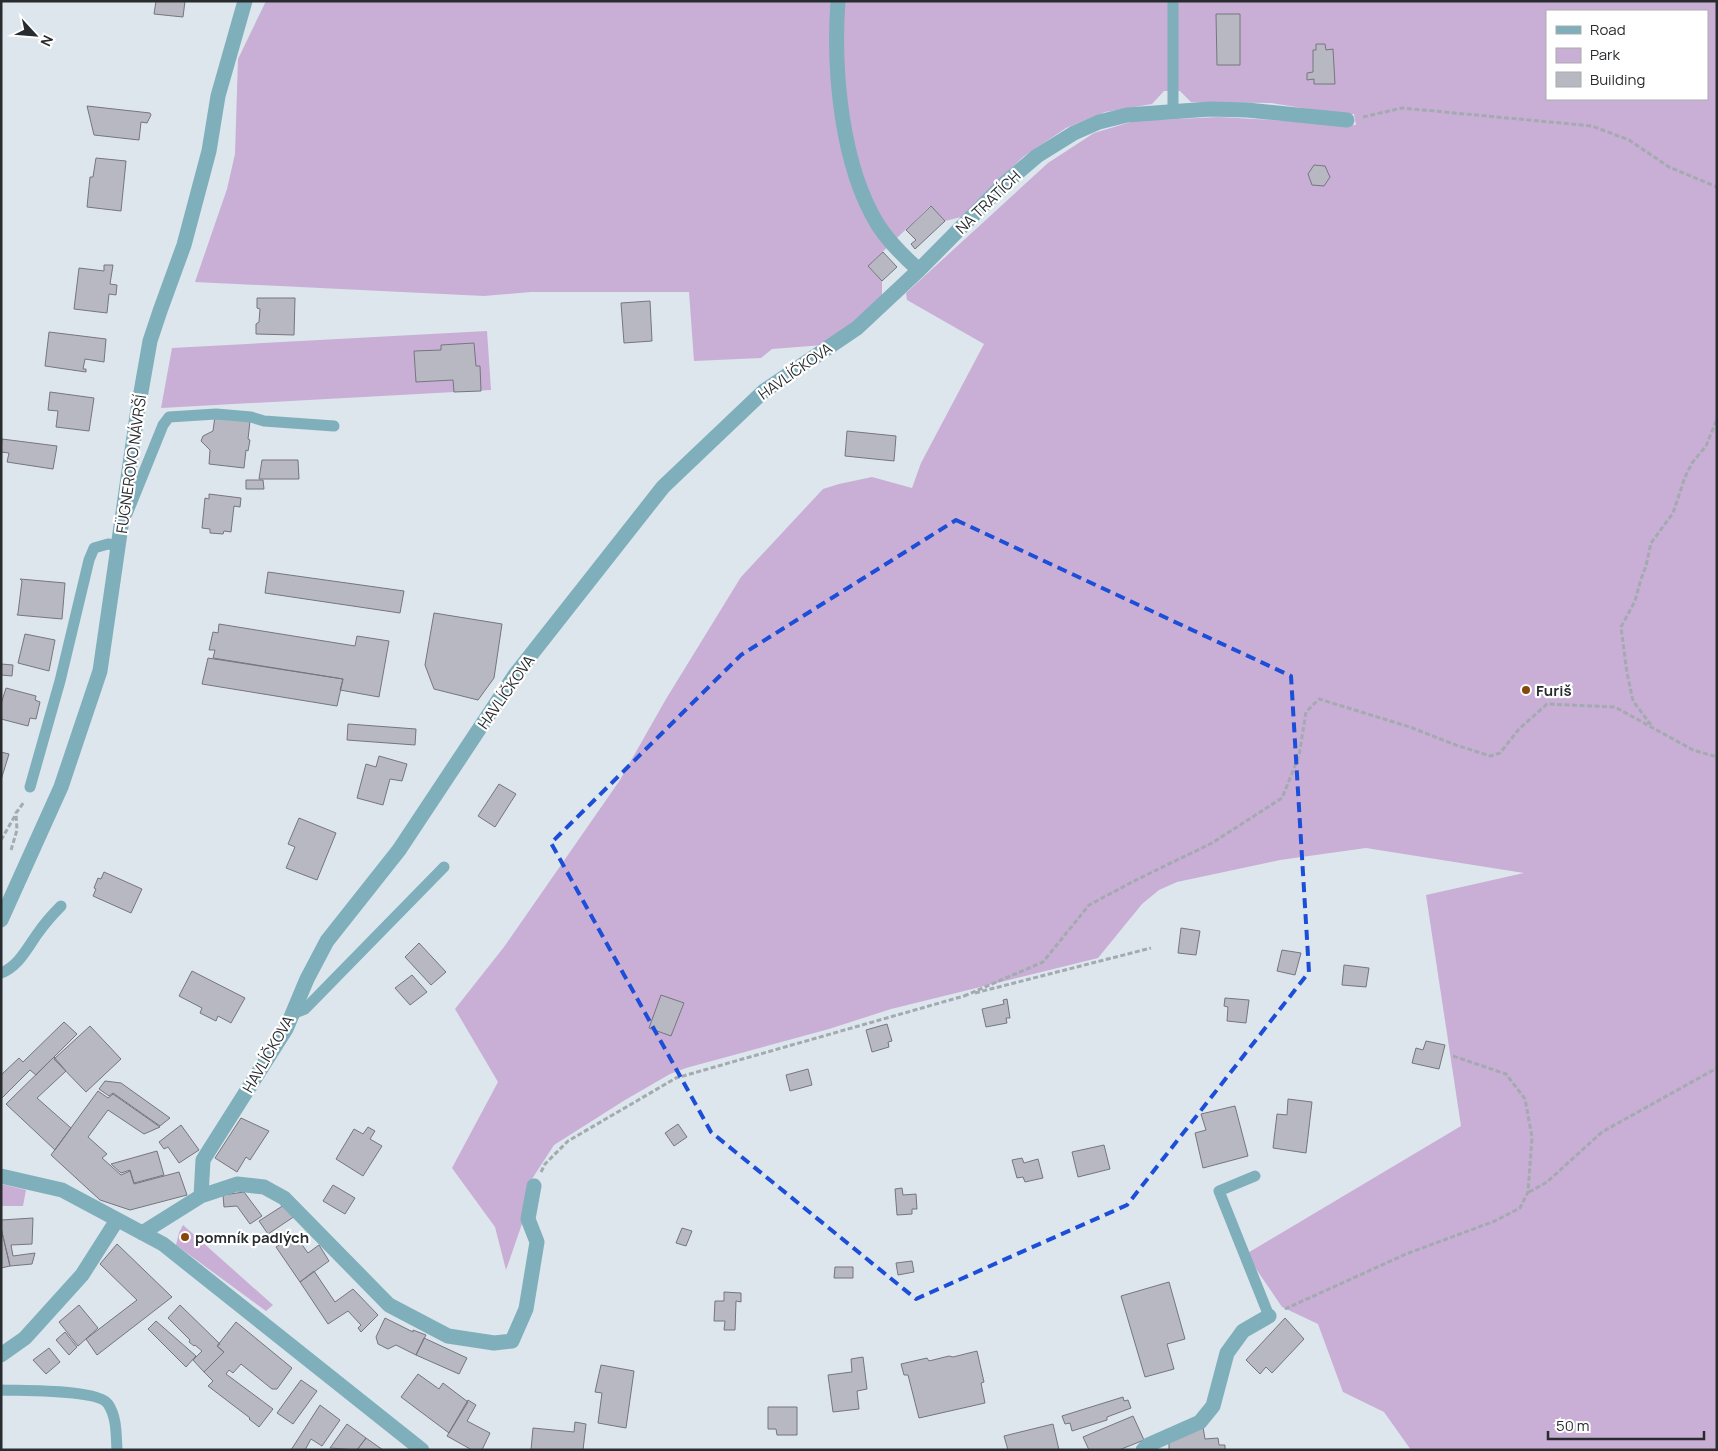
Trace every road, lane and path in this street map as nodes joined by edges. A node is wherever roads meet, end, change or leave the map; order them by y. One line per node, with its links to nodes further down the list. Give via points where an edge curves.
1 (245, 1): 10 (street, FÜGNEROVO NÁVRŠÍ, via 218,96 209,151 184,246 150,341)
2 (838, 1): 7 (street, via 836,55 843,119 856,174 878,225)
3 (1173, 1): 4 (lane)
4 (1173, 112): 5 (street, NA TRATÍCH, via 1247,110); 7 (street, NA TRATÍCH, via 1127,115 1099,122 1055,143 1004,184)
5 (1347, 120): 6 (path, via 1402,108 1592,126 1629,140 1668,167)
6 (1717, 187)
7 (919, 270): 24 (street, HAVLÍČKOVA, via 857,328 764,391 663,486 515,675 399,850 327,941)
8 (1717, 419): 12 (path, via 1706,446 1685,477 1673,513 1651,543 1635,601 1622,627 1633,701)
9 (334, 426): 10 (lane, via 216,414 169,417 163,424)
10 (122, 527): 11 (street, FÜGNEROVO NÁVRŠÍ)
11 (119, 546): 14 (lane, via 108,544 94,548 89,560); 20 (street, FÜGNEROVO NÁVRŠÍ, via 100,671 61,787)
12 (1653, 728): 13 (path, via 1693,750); 23 (path, via 1615,707 1547,704 1519,729 1500,753 1490,756 1318,699 1306,712 1299,756 1282,798 1212,844 1089,905 1043,962)
13 (1717, 757)
14 (30, 787): 15 (path)
15 (16, 813): 16 (path); 17 (path, via 17,830)
16 (1, 840)
17 (9, 859)
18 (444, 867): 24 (lane, via 305,1009)
19 (61, 906): 22 (lane, via 10,970)
20 (1, 920)
21 (1151, 948): 23 (path)
22 (1, 973)
23 (964, 996): 29 (path, via 676,1078 568,1140 545,1164)
24 (292, 1014): 31 (street, HAVLÍČKOVA, via 286,1029 203,1160)
25 (1453, 1056): 30 (path, via 1506,1074 1525,1099 1532,1137)
26 (1717, 1068): 30 (path, via 1602,1132 1547,1182)
27 (1, 1176): 32 (street, via 62,1190)
28 (1254, 1176): 34 (lane, via 1219,1191)
29 (534, 1186): 31 (street, via 528,1219 537,1242 526,1309 512,1341 494,1343 448,1336 389,1305 284,1198 264,1188 237,1184)
30 (1528, 1192): 34 (path, via 1520,1208 1495,1221 1406,1254)
31 (201, 1196): 33 (street)
32 (117, 1220): 33 (street); 35 (street, via 82,1275 25,1338)
33 (142, 1233): 38 (street, via 163,1244)
34 (1269, 1316): 39 (street, via 1243,1331 1227,1353 1213,1406 1200,1422)
35 (1, 1354)
36 (1, 1390): 37 (lane, via 80,1393 100,1398 108,1403 115,1421)
37 (117, 1450)
38 (422, 1450)
39 (1143, 1450)

